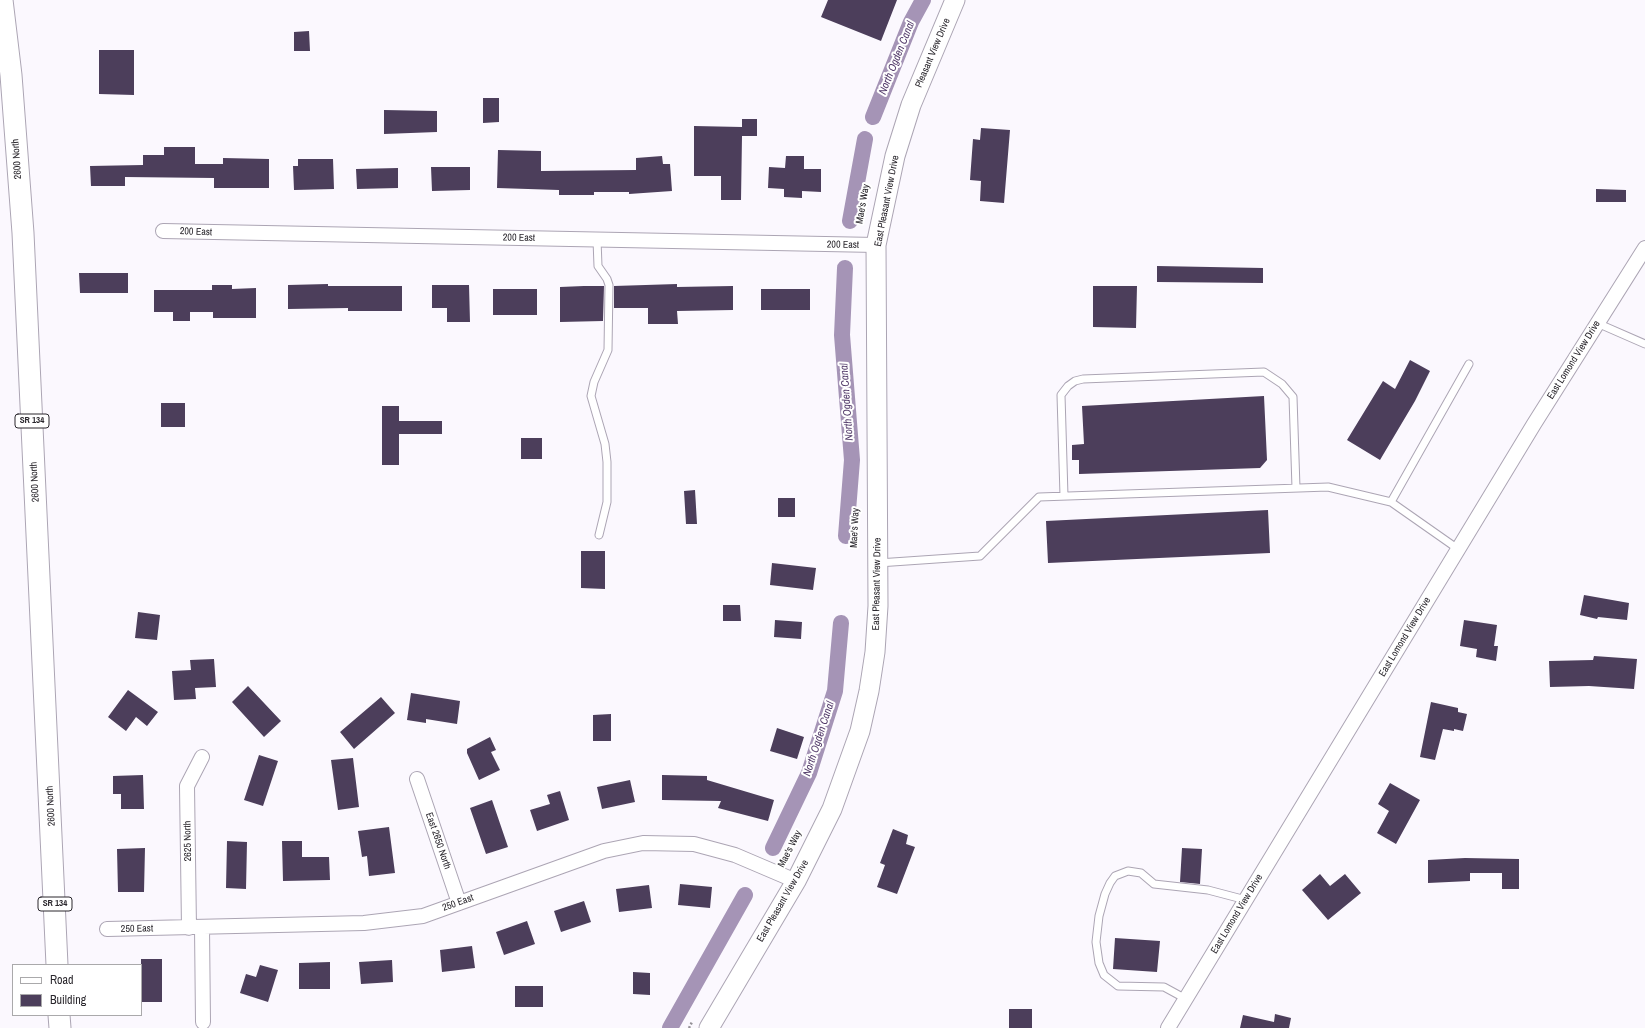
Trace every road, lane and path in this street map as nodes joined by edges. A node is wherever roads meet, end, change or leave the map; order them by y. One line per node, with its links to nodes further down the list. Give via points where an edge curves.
1 (2, 0): 24 (main road, 2600 North / SR 134, via 11,75 23,233)
2 (955, 0): 3 (street, Pleasant View Drive)
3 (912, 105): 6 (street, East Pleasant View Drive, via 895,156)
4 (163, 231): 5 (street, 200 East)
5 (597, 240): 6 (street, 200 East); 14 (lane, via 598,266 609,285 608,350 594,382 591,396 605,444 607,462 607,502)
6 (876, 245): 16 (street, East Pleasant View Drive)
7 (1645, 248): 8 (street, East Lomond View Drive)
8 (1598, 323): 9 (lane); 15 (street, East Lomond View Drive)
9 (1645, 344)
10 (1469, 364): 13 (lane)
11 (1296, 488): 12 (lane); 12 (lane, via 1294,397 1282,384 1264,372 1075,381 1061,396); 13 (lane, via 1328,487)
12 (1064, 496): 16 (lane, via 1039,497 980,556)
13 (1391, 502): 15 (lane)
14 (599, 534)
15 (1458, 549): 20 (street, East Lomond View Drive)
16 (878, 563): 19 (street, East Pleasant View Drive, via 875,652 860,732 832,809)
17 (202, 757): 22 (street, 2625 North, via 187,786)
18 (417, 780): 21 (street, East 2650 North)
19 (796, 881): 21 (street, 250 East, via 735,855 694,844 643,843 604,851); 28 (street, East Pleasant View Drive)
20 (1246, 900): 25 (street, East Lomond View Drive); 25 (lane, via 1208,890 1154,884 1141,873 1133,871 1121,872 1110,882 1105,894 1096,942 1099,963 1104,975 1118,986 1164,987)
21 (459, 903): 22 (street, 250 East, via 423,916 364,923)
22 (196, 928): 23 (street, 250 East); 27 (street, 2625 North)
23 (107, 929)
24 (57, 964)
25 (1186, 999): 31 (street, East Lomond View Drive)
26 (59, 1016): 29 (main road)
27 (203, 1022)
28 (701, 1024): 30 (path)
29 (60, 1028)
30 (689, 1028)
31 (1168, 1028)

